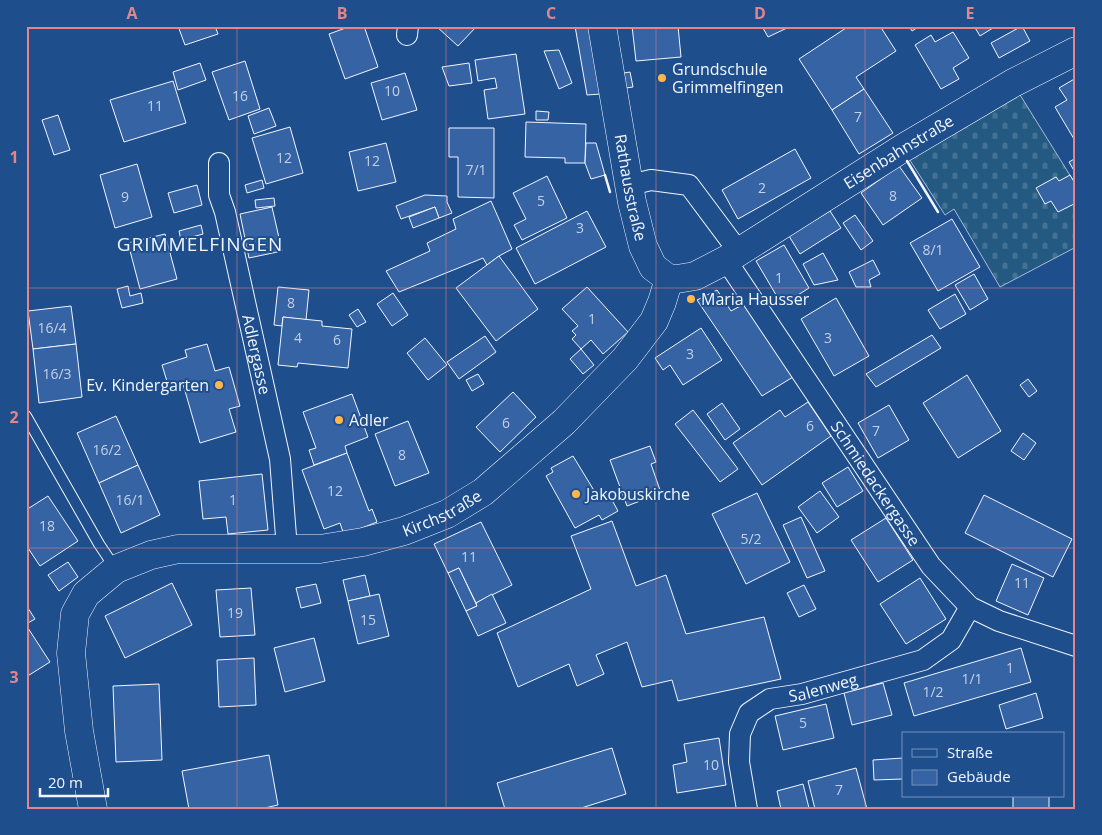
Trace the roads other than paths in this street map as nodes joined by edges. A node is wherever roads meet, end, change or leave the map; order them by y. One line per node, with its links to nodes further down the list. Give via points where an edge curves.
1 (602, 26): 4 (street, Rathausstraße)
2 (1076, 51): 5 (street, Eisenbahnstraße, via 1013,83 903,148)
3 (219, 163): 8 (street, Adlergasse, via 219,195 280,459)
4 (630, 184): 5 (street, Schmiedackergasse, via 651,180 689,185); 6 (street, Rathausstraße, via 643,246 653,267)
5 (732, 256): 6 (street, via 695,276); 10 (street, Schmiedackergasse, via 931,566)
6 (668, 279): 8 (street, Kirchstraße, via 654,321 625,359 564,422 483,492 447,514 404,531 320,549)
7 (26, 416): 9 (lane, via 98,544)
8 (287, 549): 9 (street, Kirchstraße, via 178,549 151,555)
9 (116, 569): 12 (street, Kirchstraße, via 86,594 75,614 71,653 79,731)
10 (970, 607): 11 (street, Schmiedackergasse); 13 (street, Salenweg, via 951,640 923,660 802,694 770,699 749,713 740,734 739,762)
11 (1076, 646)
12 (93, 809)
13 (747, 809)

